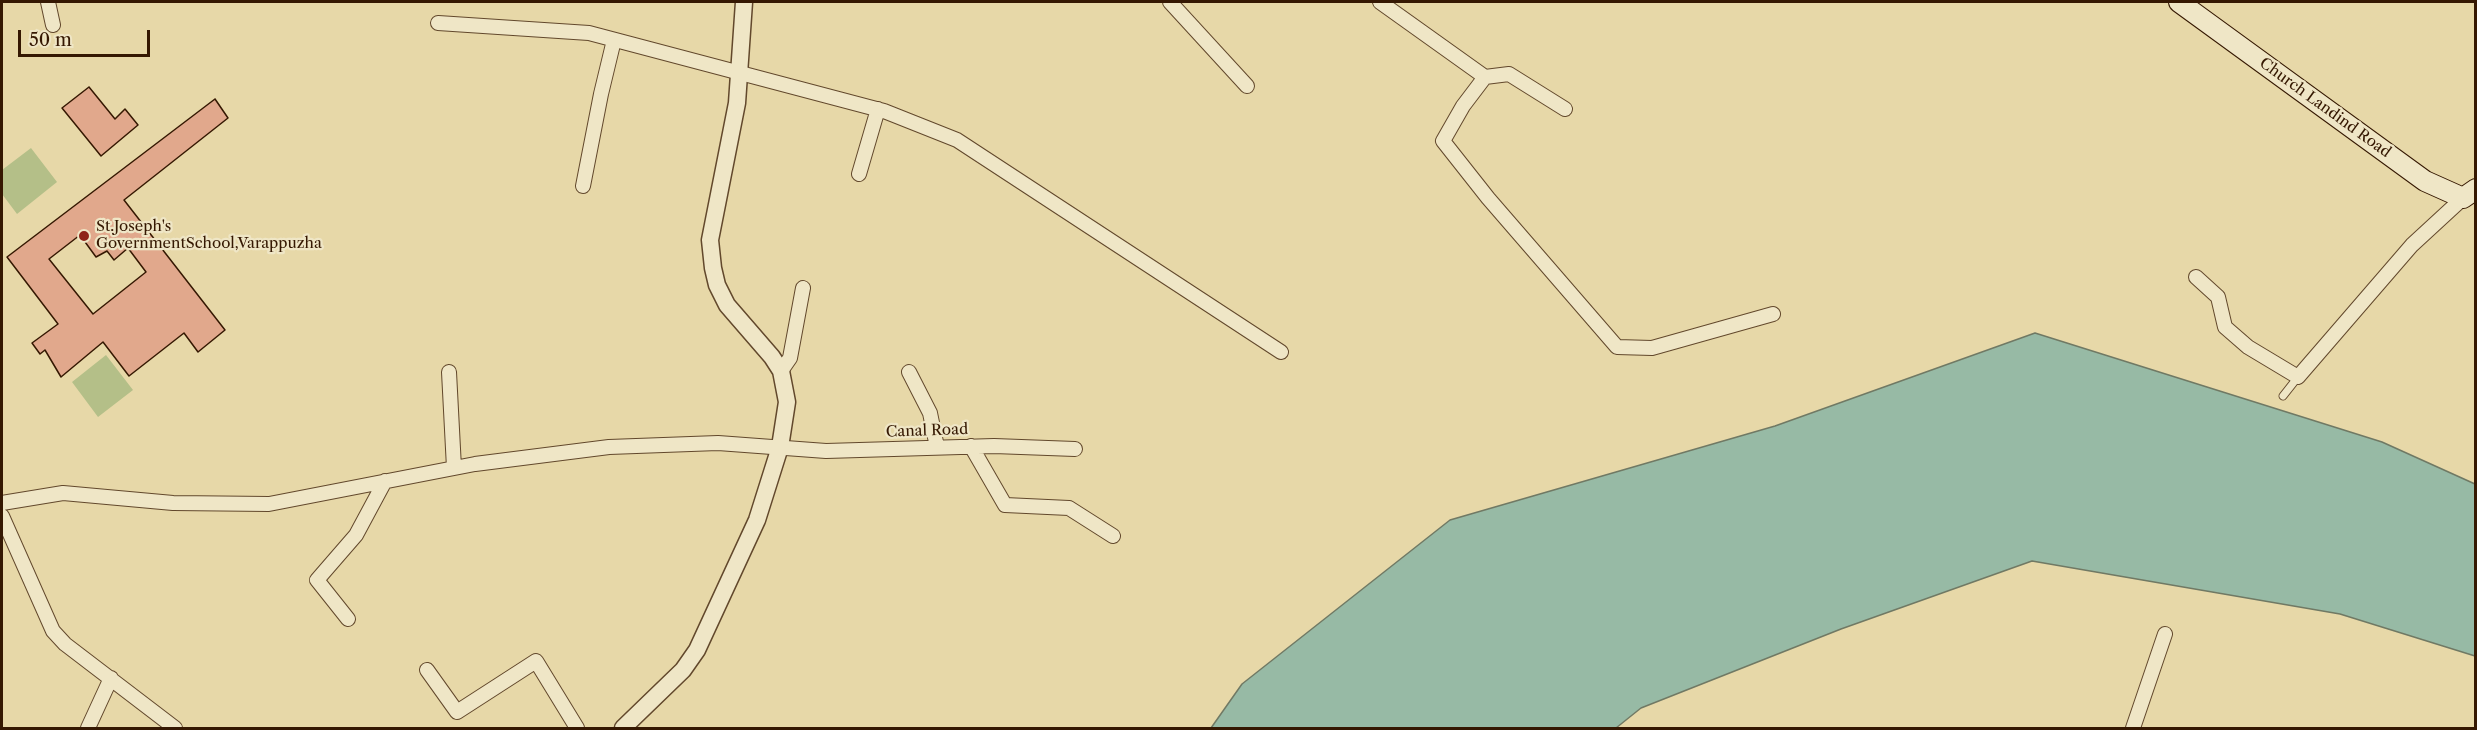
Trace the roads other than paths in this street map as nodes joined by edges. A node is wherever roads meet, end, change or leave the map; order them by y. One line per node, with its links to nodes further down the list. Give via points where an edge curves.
1 (48, 2): 7 (street)
2 (744, 2): 9 (street)
3 (1170, 2): 11 (street)
4 (1380, 2): 10 (street)
5 (2179, 2): 16 (main road, Church Landind Road, via 2425,182)
6 (438, 23): 8 (street, via 589,33)
7 (52, 25)
8 (614, 40): 9 (street); 15 (street)
9 (739, 74): 12 (street); 21 (street, via 737,103 710,240 713,268 728,305)
10 (1485, 78): 13 (street, via 1509,74); 19 (street, via 1443,141 1617,347 1652,348)
11 (1247, 86)
12 (878, 109): 14 (street); 20 (street, via 957,140)
13 (1565, 109)
14 (859, 174)
15 (583, 186)
16 (2469, 194): 24 (street, via 2412,245)
17 (2196, 276): 24 (street, via 2218,297 2225,327 2255,352)
18 (803, 288): 21 (street, via 790,358)
19 (1773, 314)
20 (1281, 352)
21 (781, 371): 27 (street, via 787,402)
22 (449, 372): 30 (street)
23 (909, 372): 28 (street, via 930,414)
24 (2298, 377): 25 (lane)
25 (2283, 396)
26 (971, 446): 28 (street, Canal Road); 29 (street, Canal Road); 34 (street, via 1005,505 1070,508)
27 (780, 447): 28 (street, Canal Road, via 826,451); 30 (street, Canal Road, via 718,443 609,447); 42 (street, via 757,520 697,650 683,670)
28 (937, 447)
29 (1075, 449)
30 (454, 468): 31 (street, Canal Road)
31 (385, 481): 32 (street, Canal Road, via 269,504 173,503 63,494); 35 (street, via 356,535 317,580)
32 (2, 503)
33 (2, 516): 38 (street, via 53,631 65,645)
34 (1113, 536)
35 (348, 619)
36 (2165, 634): 43 (street)
37 (428, 670): 41 (street, via 457,712 536,661)
38 (111, 678): 39 (street); 40 (street)
39 (88, 729)
40 (175, 729)
41 (577, 729)
42 (623, 729)
43 (2133, 729)

